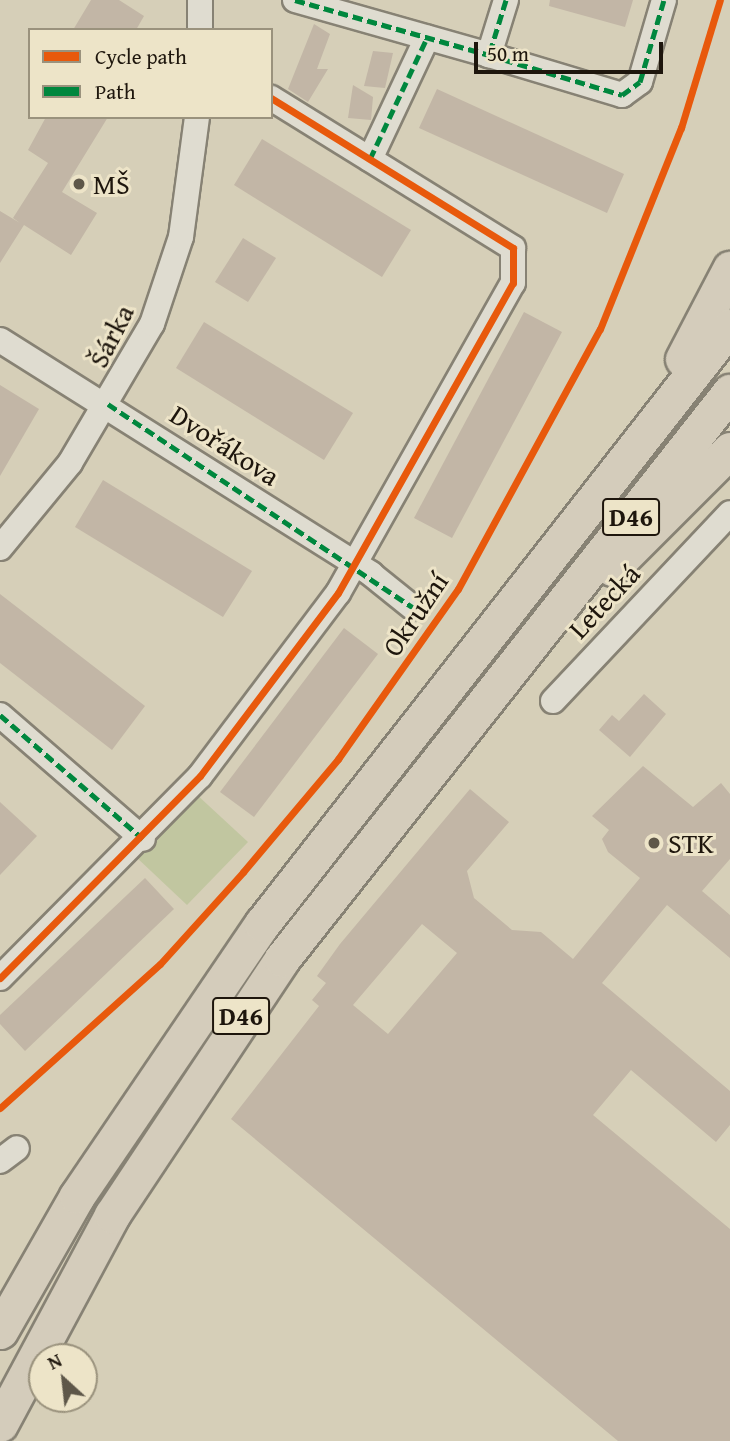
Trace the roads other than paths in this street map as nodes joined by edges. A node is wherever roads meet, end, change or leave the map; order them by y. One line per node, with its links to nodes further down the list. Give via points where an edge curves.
1 (200, 0): 5 (street)
2 (295, 0): 6 (street)
3 (506, 0): 7 (street)
4 (664, 0): 7 (street, via 640,82 628,94)
5 (200, 28)
6 (427, 38): 7 (street); 10 (street)
7 (489, 55)
8 (273, 99): 10 (street)
9 (197, 119): 15 (street, Šárka, via 191,187 170,275)
10 (370, 159): 20 (street, via 513,248 513,284)
11 (730, 269): 17 (highway)
12 (730, 326): 17 (highway, D46)
13 (0, 340): 15 (street, Dvořákova)
14 (730, 393): 22 (highway, D46)
15 (108, 404): 19 (street, Šárka); 20 (street, Dvořákova)
16 (730, 450): 22 (highway)
17 (621, 465): 27 (highway, D46, via 196,1016 78,1196)
18 (730, 513): 23 (street, Letecká)
19 (0, 548)
20 (357, 565): 21 (street, Dvořákova); 25 (street, via 200,776)
21 (412, 607)
22 (532, 641): 28 (highway, D46, via 282,959 177,1108 52,1321)
23 (553, 701)
24 (0, 715): 25 (street)
25 (144, 839): 26 (street)
26 (0, 978)
27 (0, 1331)
28 (0, 1424)

